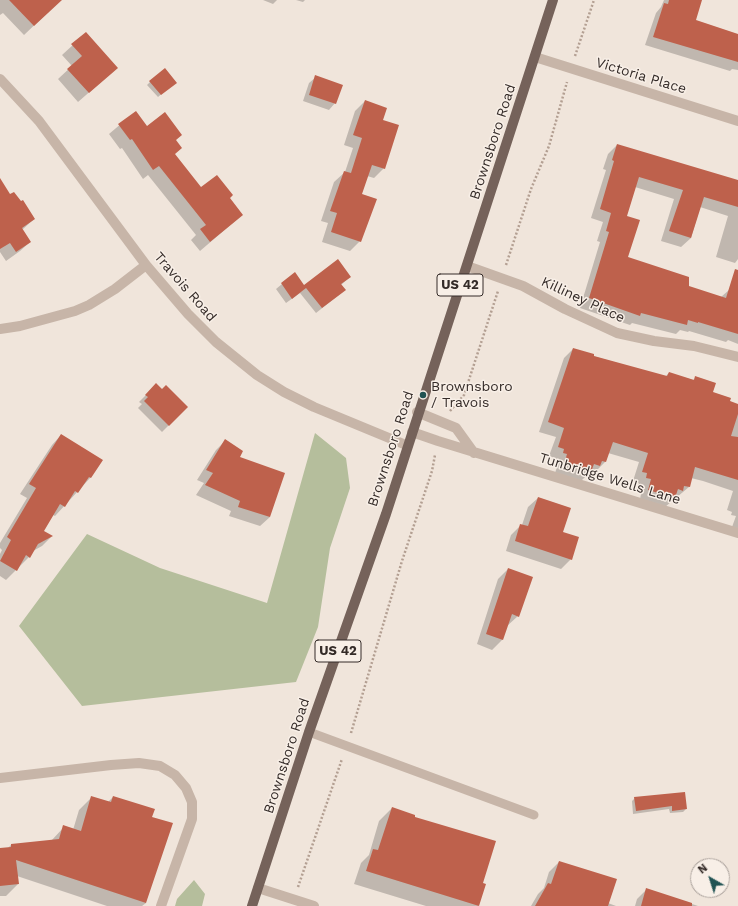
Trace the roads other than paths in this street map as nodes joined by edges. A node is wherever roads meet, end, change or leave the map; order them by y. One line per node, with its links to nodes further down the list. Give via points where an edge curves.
1 (553, 0): 2 (main road, Brownsboro Road / US 42)
2 (535, 58): 4 (street, Victoria Place); 6 (main road, Brownsboro Road / US 42)
3 (0, 79): 5 (street, Travois Road, via 39,121)
4 (738, 121)
5 (146, 265): 7 (street, via 89,305 20,326); 11 (street, Travois Road, via 216,342 257,375 314,407)
6 (467, 266): 8 (street, Killiney Place, via 522,286 617,333 694,346); 9 (main road, Brownsboro Road / US 42)
7 (0, 329)
8 (738, 357)
9 (417, 412): 10 (main road, Brownsboro Road / US 42); 12 (street, via 456,428)
10 (412, 432): 11 (main road, Brownsboro Road / US 42); 12 (street, Tunbridge Wells Lane)
11 (406, 446): 14 (main road, Brownsboro Road / US 42, via 386,514)
12 (474, 452): 13 (street, Tunbridge Wells Lane)
13 (738, 533)
14 (309, 732): 16 (lane); 17 (main road, Brownsboro Road / US 42)
15 (0, 778): 18 (street, via 140,763 160,766 175,775 186,788 192,802 192,819)
16 (534, 815)
17 (258, 888): 19 (main road, Brownsboro Road / US 42); 20 (street)
18 (161, 906)
19 (252, 906)
20 (314, 906)

